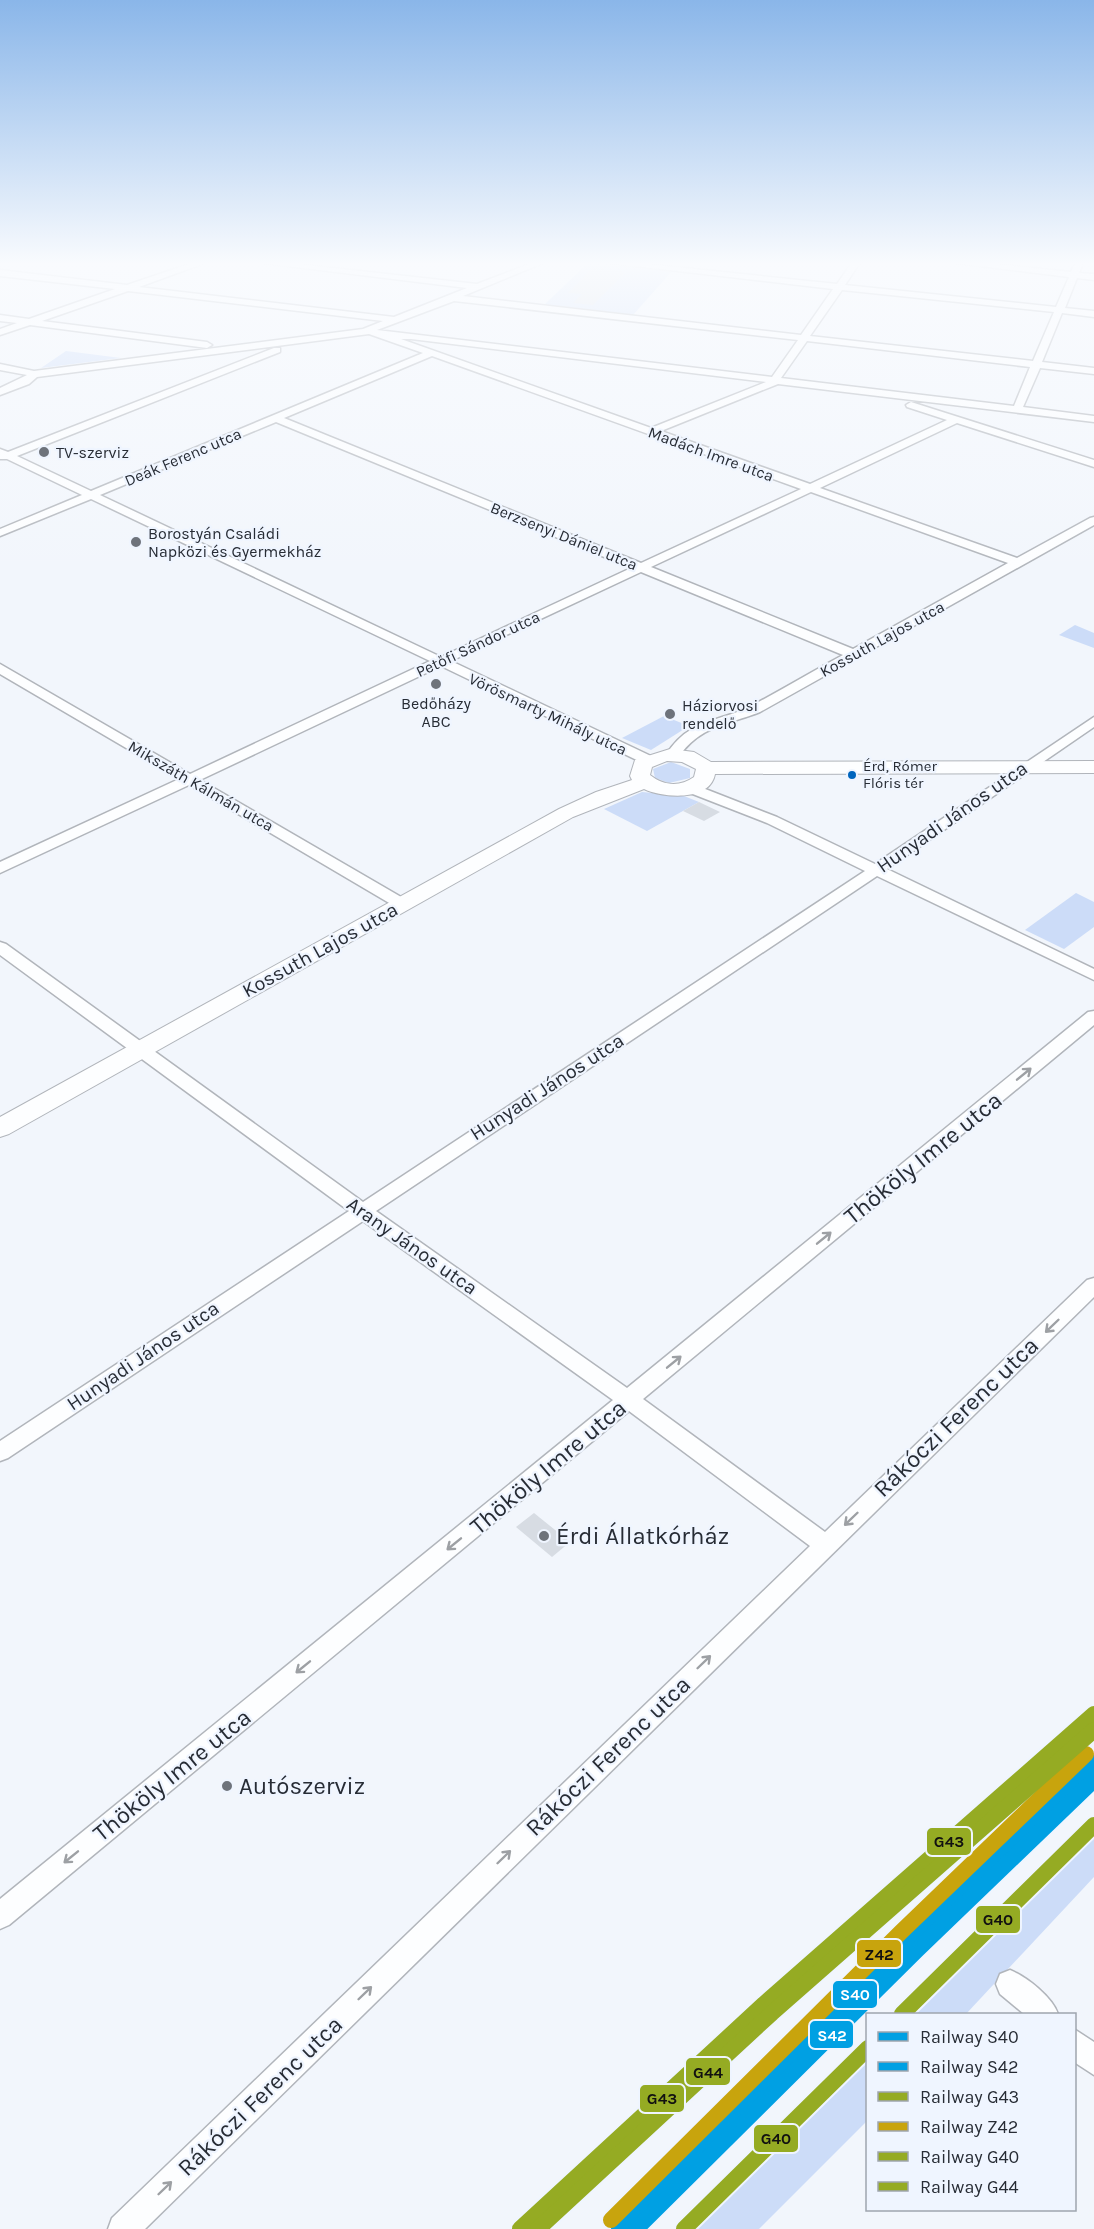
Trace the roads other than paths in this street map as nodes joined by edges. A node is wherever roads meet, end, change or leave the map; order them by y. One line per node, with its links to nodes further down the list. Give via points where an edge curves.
1 (102, 365): 11 (street)
2 (239, 365): 20 (street)
3 (403, 365): 16 (street, Deák Ferenc utca)
4 (465, 365): 19 (street, Madách Imre utca)
5 (645, 365): 12 (street)
6 (786, 365): 12 (street)
7 (1037, 365): 15 (street)
8 (1045, 365): 10 (street)
9 (0, 367): 11 (street)
10 (1094, 371)
11 (34, 374): 13 (street)
12 (775, 381): 14 (street); 19 (street)
13 (0, 392)
14 (891, 396): 15 (street); 18 (street)
15 (1017, 410): 17 (street)
16 (275, 418): 23 (street, Deák Ferenc utca); 27 (street, Berzsenyi Dániel utca)
17 (1094, 419)
18 (956, 420): 21 (street); 22 (street, Petőfi Sándor utca)
19 (648, 432): 22 (street, Madách Imre utca)
20 (3, 456): 23 (street, Vörösmarty Mihály utca)
21 (1094, 464)
22 (808, 489): 26 (street, Madách Imre utca); 27 (street, Petőfi Sándor utca)
23 (91, 496): 25 (street, Deák Ferenc utca); 29 (street, Vörösmarty Mihály utca)
24 (1094, 520): 26 (street, Kossuth Lajos utca)
25 (0, 533)
26 (1020, 562): 28 (street, Kossuth Lajos utca)
27 (643, 568): 28 (street, Berzsenyi Dániel utca); 29 (street, Petőfi Sándor utca)
28 (853, 654): 32 (street, Kossuth Lajos utca, via 755,709 699,728 683,739)
29 (439, 662): 33 (street, Vörösmarty Mihály utca); 37 (street, Petőfi Sándor utca)
30 (0, 668): 37 (street, Mikszáth Kálmán utca)
31 (1094, 721): 34 (street, Hunyadi János utca)
32 (672, 755): 33 (street); 36 (street, via 693,759)
33 (648, 760): 38 (street, via 639,770)
34 (1025, 766): 35 (street); 36 (street); 41 (street, Hunyadi János utca)
35 (1094, 767)
36 (705, 768): 39 (street, via 704,780)
37 (188, 780): 40 (street, Petőfi Sándor utca); 42 (street, Mikszáth Kálmán utca)
38 (645, 782): 39 (street, via 671,790); 42 (street, Kossuth Lajos utca, via 566,813)
39 (690, 788): 41 (street, via 772,820)
40 (0, 868)
41 (876, 870): 44 (street); 48 (street, Hunyadi János utca)
42 (402, 904): 46 (street, Kossuth Lajos utca)
43 (0, 947): 46 (street, Arany János utca)
44 (1094, 975)
45 (1094, 1016): 50 (street, Thököly Imre utca, one-way to 45)
46 (141, 1049): 47 (street, Kossuth Lajos utca); 48 (street, Arany János utca)
47 (0, 1128)
48 (361, 1210): 50 (street, Arany János utca); 51 (street, Hunyadi János utca)
49 (1094, 1285): 52 (street, Rákóczi Ferenc utca, one-way to 52)
50 (629, 1400): 52 (street, Arany János utca); 53 (street, Thököly Imre utca, one-way to 53)
51 (0, 1452)
52 (824, 1544): 58 (street, Rákóczi Ferenc utca, one-way to 52)
53 (0, 1916)
54 (1010, 1984): 55 (street)
55 (1043, 2013)
56 (1076, 2045): 57 (street)
57 (1094, 2061)
58 (123, 2229)

